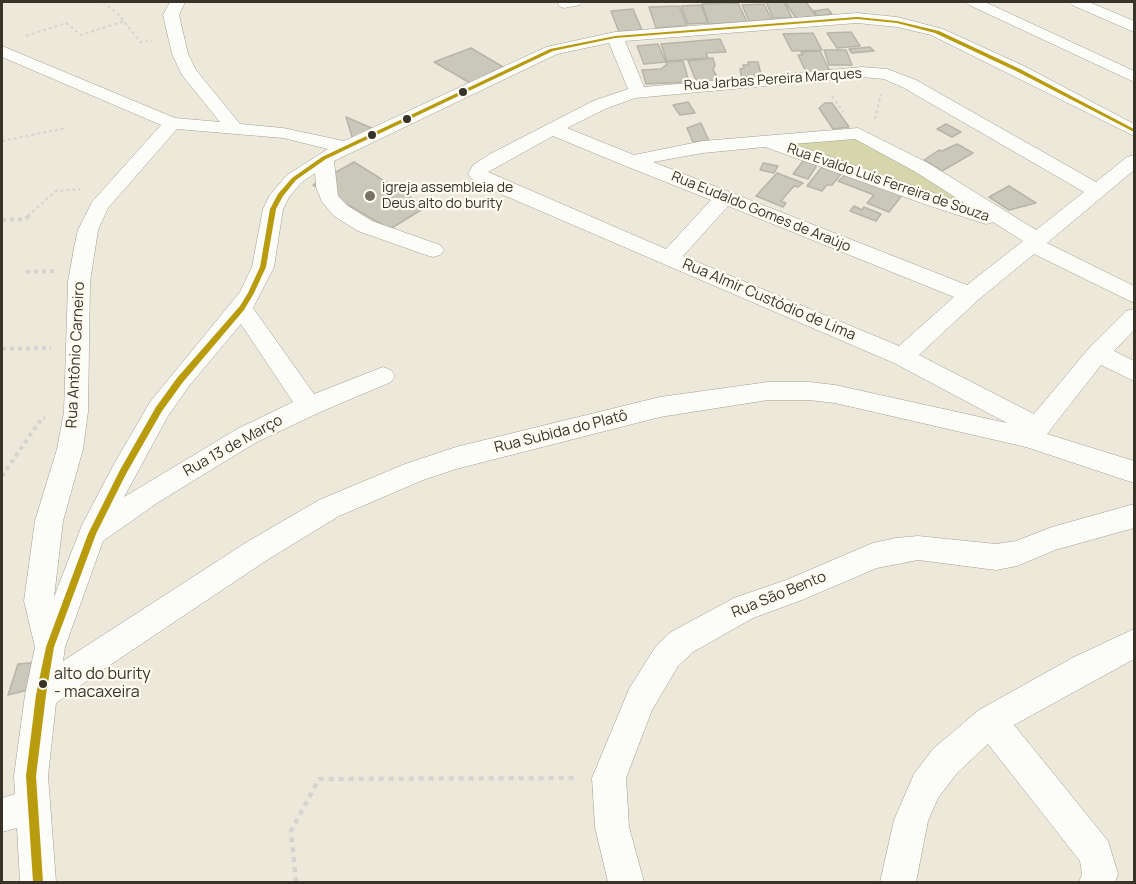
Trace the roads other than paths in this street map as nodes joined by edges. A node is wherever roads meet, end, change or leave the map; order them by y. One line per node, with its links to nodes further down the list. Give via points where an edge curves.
1 (177, 2): 11 (street, via 171,15 180,54 188,71)
2 (974, 2): 7 (street)
3 (1077, 2): 4 (street)
4 (1134, 27)
5 (615, 37): 8 (street); 12 (street, via 837,18 897,22 927,28 979,50); 14 (street, via 552,50)
6 (2, 51): 9 (street)
7 (1134, 77)
8 (638, 92): 10 (street, Rua Jarbas Pereira Marques, via 599,105); 18 (street, Rua Jarbas Pereira Marques, via 862,72 886,74)
9 (172, 123): 11 (street); 38 (street, Rua Antônio Carneiro, via 94,215 84,248 79,282 76,412 70,449 49,521 39,601)
10 (552, 129): 15 (street, Rua Eudaldo Gomes de Araújo); 17 (street, Rua Jarbas Pereira Marques, via 497,158)
11 (236, 130): 14 (street, via 283,133)
12 (1134, 130)
13 (765, 140): 15 (street, Rua Evaldo Luís Ferreira de Souza, via 676,150); 20 (street, Rua Evaldo Luís Ferreira de Souza, via 961,210); 20 (street, Rua Evaldo Luís Ferreira de Souza, via 858,132)
14 (334, 152): 22 (street, via 326,188 341,211 365,226); 26 (street, via 294,179 280,195 273,210 263,267)
15 (630, 161): 19 (street, Rua Eudaldo Gomes de Araújo)
16 (1134, 161): 18 (street)
17 (478, 174): 23 (street, Rua Almir Custódio de Lima)
18 (1096, 191): 21 (street)
19 (724, 198): 23 (street); 24 (street, Rua Eudaldo Gomes de Araújo)
20 (1013, 224): 21 (street, Rua Evaldo Luís Ferreira de Souza)
21 (1036, 243): 24 (street); 25 (street)
22 (433, 250)
23 (669, 258): 29 (street, Rua Almir Custódio de Lima)
24 (970, 295): 29 (street)
25 (1134, 295)
26 (242, 308): 32 (street); 36 (street, via 159,410)
27 (1134, 317): 28 (street)
28 (1098, 353): 30 (street); 33 (street)
29 (902, 357): 33 (street, Rua Almir Custódio de Lima, via 966,388)
30 (1134, 372)
31 (384, 376): 32 (street, Rua 13 de Março)
32 (309, 406): 36 (street, Rua 13 de Março, via 246,436)
33 (1032, 432): 34 (street, Rua Subida do Platô); 39 (street, Rua Subida do Platô, via 836,394 768,391 660,407 456,458 329,508 257,551)
34 (1134, 472)
35 (1134, 516): 45 (street, Rua São Bento, via 996,557 918,548 873,556 720,620 682,642 667,657 640,700 609,778 612,827)
36 (92, 534): 38 (street)
37 (1134, 643): 40 (street)
38 (50, 647): 39 (street)
39 (41, 695): 41 (street, via 31,776)
40 (990, 721): 43 (street); 46 (street, via 945,761 926,786 911,819)
41 (34, 806): 42 (street); 44 (street)
42 (2, 815)
43 (1097, 868)
44 (38, 882)
45 (626, 882)
46 (898, 882)

